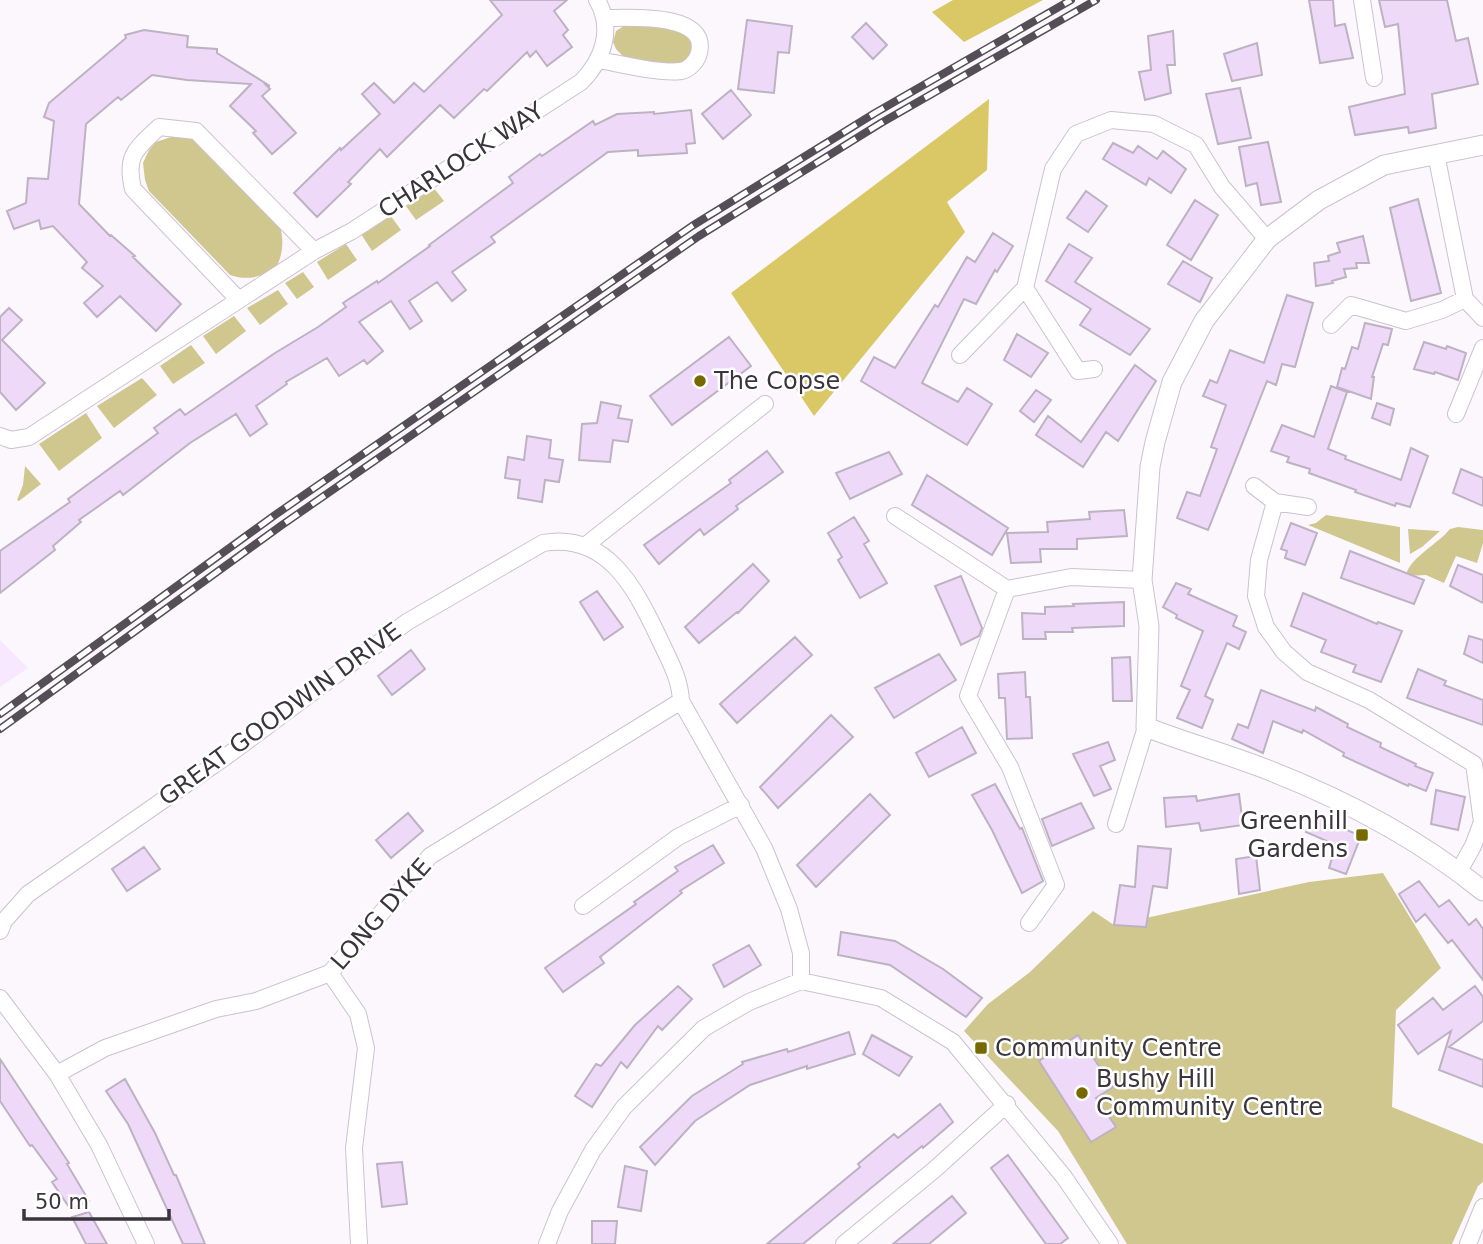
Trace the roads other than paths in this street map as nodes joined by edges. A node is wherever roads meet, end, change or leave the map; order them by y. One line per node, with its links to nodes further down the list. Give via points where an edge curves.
1 (597, 0): 3 (street)
2 (1362, 0): 5 (street)
3 (605, 18): 4 (street); 4 (street, via 644,18 689,26 697,34 699,52 694,64 680,71)
4 (599, 60): 9 (street, CHARLOCK WAY, via 581,82)
5 (1374, 78)
6 (1483, 145): 7 (street)
7 (1436, 154): 8 (street, via 1384,165 1319,200); 11 (street)
8 (1267, 239): 10 (street, via 1222,187 1196,145 1154,124 1111,120 1076,134 1053,169); 26 (street, via 1204,321 1172,382 1150,467)
9 (314, 251): 12 (street, CHARLOCK WAY); 12 (street, via 196,131 159,127 138,148 129,170 133,189)
10 (1025, 288): 16 (street); 17 (street, via 1078,371)
11 (1465, 299): 13 (street); 14 (street, via 1406,321 1355,299)
12 (239, 300): 20 (street, CHARLOCK WAY, via 29,437)
13 (1483, 318)
14 (1331, 325)
15 (1483, 348): 19 (street)
16 (960, 355)
17 (1094, 369)
18 (765, 404): 25 (street)
19 (1456, 414)
20 (5, 438)
21 (1254, 486): 22 (street)
22 (1275, 502): 23 (street); 30 (street, via 1259,561 1256,596 1266,627 1284,652 1307,672)
23 (1308, 507)
24 (895, 516): 27 (street)
25 (586, 545): 28 (street, via 611,562 635,589 680,684); 37 (street, GREAT GOODWIN DRIVE, via 543,543 407,622 228,755 28,894)
26 (1142, 580): 27 (street, via 1071,577); 29 (street, via 1149,626)
27 (1007, 589): 36 (street, via 968,696 1010,767 1056,885)
28 (681, 701): 31 (street); 38 (street, LONG DYKE, via 430,856)
29 (1146, 727): 32 (street); 33 (street, via 1263,768 1363,813)
30 (1478, 761): 33 (street, via 1482,822)
31 (741, 805): 35 (street, via 678,837); 39 (street, via 789,909 801,953)
32 (1116, 824)
33 (1459, 871): 34 (street)
34 (1483, 891)
35 (583, 906)
36 (1030, 923)
37 (0, 931)
38 (330, 973): 41 (street, LONG DYKE, via 105,1048); 45 (street, via 358,1014 366,1048 354,1148)
39 (801, 981): 42 (street, via 881,998 953,1042); 46 (street, via 749,1002 704,1028 624,1107 593,1150)
40 (0, 998): 41 (street)
41 (57, 1074): 44 (street, via 99,1145)
42 (1007, 1104): 47 (street); 48 (street)
43 (1483, 1207): 49 (street)
44 (146, 1244)
45 (359, 1244)
46 (547, 1244)
47 (844, 1244)
48 (1110, 1244)
49 (1468, 1244)

